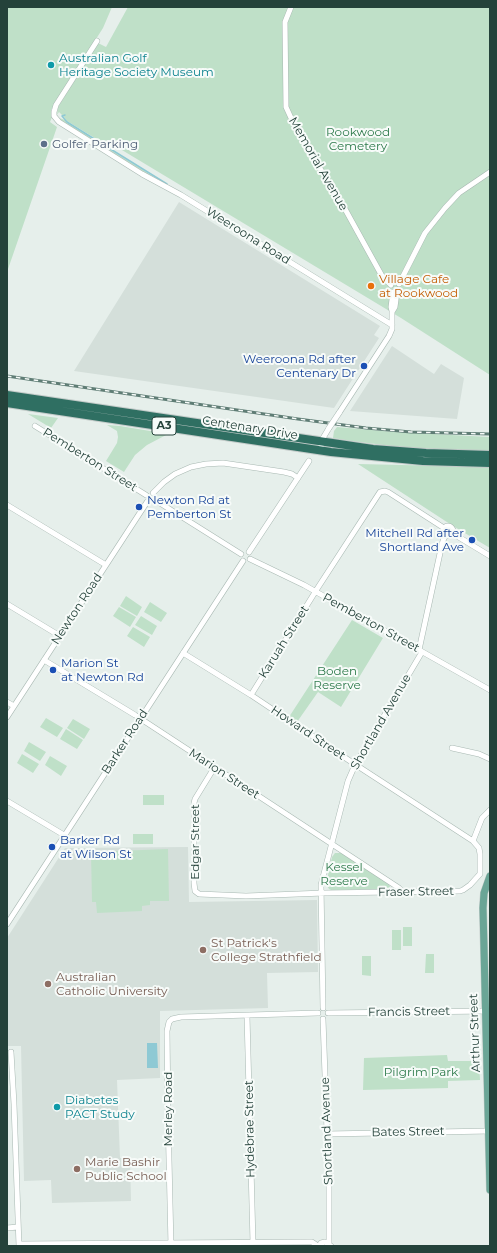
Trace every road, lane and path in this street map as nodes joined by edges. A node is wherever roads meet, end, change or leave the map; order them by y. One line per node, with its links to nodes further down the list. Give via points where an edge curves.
1 (291, 7): 5 (street, Memorial Avenue, via 285,22 286,107 297,131 382,276)
2 (97, 41): 7 (street, Weeroona Road, via 56,106 55,118 59,122)
3 (490, 172): 4 (street, via 458,193 441,213 425,233)
4 (399, 284): 5 (street); 6 (street, via 400,288)
5 (391, 285): 6 (street)
6 (395, 292): 7 (street, via 391,307)
7 (392, 325): 11 (street, bridge, via 389,336)
8 (7, 395): 11 (highway, Centenary Drive / A3)
9 (7, 403): 12 (highway, Centenary Drive / A3)
10 (35, 426): 18 (street, Pemberton Street)
11 (322, 442): 12 (street); 13 (highway, Centenary Drive / A3, via 418,452)
12 (320, 451): 15 (highway, Centenary Drive / A3, via 423,461)
13 (490, 455)
14 (308, 461): 16 (street)
15 (490, 464)
16 (298, 478): 17 (street, via 284,472 223,463 206,464 175,474); 25 (street)
17 (153, 492): 18 (street); 19 (street)
18 (146, 494): 20 (street)
19 (155, 500): 20 (street); 26 (street)
20 (147, 502): 30 (street, Newton Road)
21 (7, 505): 30 (street)
22 (444, 528): 23 (street, via 448,526 453,530); 24 (street); 31 (street, Karuah Street, via 385,491 380,492)
23 (452, 533): 24 (street, via 449,536); 27 (street)
24 (445, 535): 34 (street, Shortland Avenue)
25 (249, 552): 26 (street, via 244,551); 28 (street)
26 (241, 554): 29 (street, via 240,558)
27 (490, 556)
28 (250, 559): 29 (street); 31 (street, Pemberton Street)
29 (243, 561): 35 (street, Barker Road)
30 (106, 565): 33 (street, Newton Road)
31 (316, 592): 34 (street, Pemberton Street); 38 (street, Karuah Street)
32 (7, 604): 33 (street)
33 (60, 636): 36 (street, Newton Road)
34 (420, 651): 37 (street, Pemberton Street); 45 (street, Shortland Avenue)
35 (183, 653): 38 (street, Howard Street); 42 (street, Barker Road)
36 (44, 660): 40 (street, Newton Road); 42 (street, Marion Street)
37 (490, 690)
38 (251, 695): 45 (street, Howard Street)
39 (7, 702): 40 (street)
40 (14, 706): 41 (street, Newton Road)
41 (7, 717)
42 (140, 719): 46 (street, Marion Street); 49 (street, Barker Road)
43 (452, 748): 44 (street)
44 (490, 759)
45 (355, 765): 50 (street, Howard Street); 51 (street, Shortland Avenue)
46 (214, 768): 51 (street, Marion Street); 55 (street, Edgar Street, via 194,803 194,882 195,891)
47 (7, 801): 49 (street)
48 (490, 810): 50 (street, via 482,818)
49 (64, 835): 56 (street, Barker Road)
50 (473, 841): 53 (street, Fraser Street, via 479,848 480,874 470,885 460,891)
51 (331, 844): 53 (street, Marion Street, via 400,888); 54 (street, Shortland Avenue)
52 (490, 876): 58 (main road, Arthur Street, via 485,886 483,908)
53 (402, 892): 54 (street, Fraser Street)
54 (320, 893): 55 (street, Fraser Street); 57 (street, Shortland Avenue)
55 (202, 895)
56 (7, 924)
57 (323, 1008): 59 (street); 60 (street)
58 (488, 1011): 60 (street, Francis Street); 64 (main road, Arthur Street)
59 (318, 1013): 61 (street); 62 (street)
60 (328, 1013): 62 (street)
61 (248, 1016): 69 (street, Hydebrae Street); 72 (street, Merley Road, via 181,1017 170,1020 168,1024)
62 (323, 1019): 65 (street, Shortland Avenue)
63 (11, 1052): 68 (street)
64 (489, 1131): 65 (street, Bates Street); 66 (main road, Arthur Street)
65 (327, 1134): 73 (street, Shortland Avenue)
66 (490, 1190)
67 (7, 1228): 68 (street)
68 (18, 1228): 70 (street)
69 (253, 1243): 72 (street); 74 (street, via 312,1242)
70 (19, 1245): 71 (street)
71 (119, 1245): 72 (street)
72 (171, 1245)
73 (330, 1245): 74 (street, via 325,1242)
74 (318, 1246)

